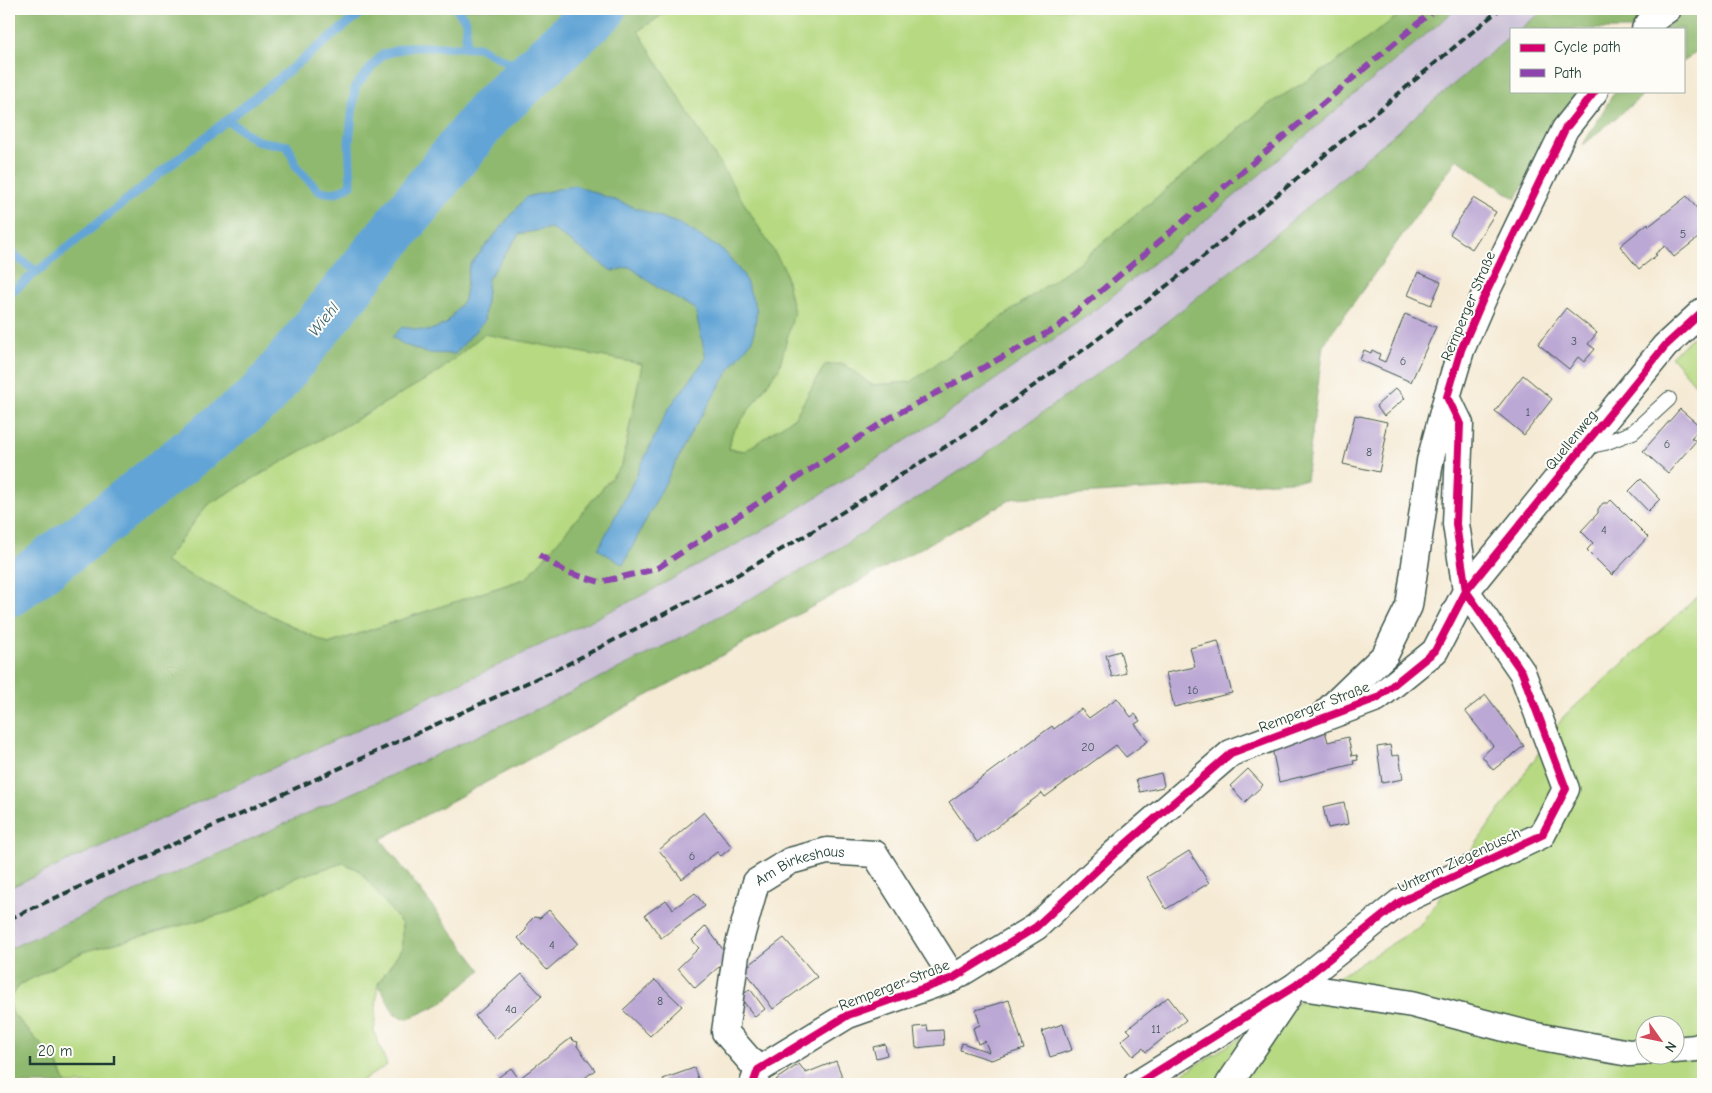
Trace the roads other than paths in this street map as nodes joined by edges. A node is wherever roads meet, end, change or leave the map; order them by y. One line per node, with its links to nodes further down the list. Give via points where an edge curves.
1 (1668, 9): 2 (street)
2 (1646, 28)
3 (1594, 92): 5 (street, Remperger Straße, via 1565,129 1483,299 1461,350)
4 (1703, 312): 7 (street, Quellenweg, via 1665,346)
5 (1447, 397): 8 (street, via 1460,424 1456,524); 9 (street, Remperger Straße, via 1430,461 1408,606 1385,655)
6 (1669, 399): 7 (lane, via 1633,432 1605,444)
7 (1583, 448): 8 (street, Quellenweg)
8 (1466, 591): 9 (street, Remperger Straße, via 1436,651 1377,698); 11 (street, Unterm Ziegenbusch, via 1522,672 1566,789 1542,835 1400,902)
9 (1316, 722): 10 (street, Remperger Straße, via 1231,753 1114,854 1036,927)
10 (953, 978): 15 (street, Remperger Straße, via 848,1015); 15 (street, Am Birkeshaus, via 875,854 827,852 790,861 756,882 736,955 725,1032)
11 (1295, 986): 14 (street, via 1412,1004 1531,1035); 16 (street, Unterm Ziegenbusch); 17 (street)
12 (1703, 1045): 13 (street)
13 (1684, 1049)
14 (1634, 1053)
15 (756, 1077)
16 (1137, 1084)
17 (1229, 1084)

